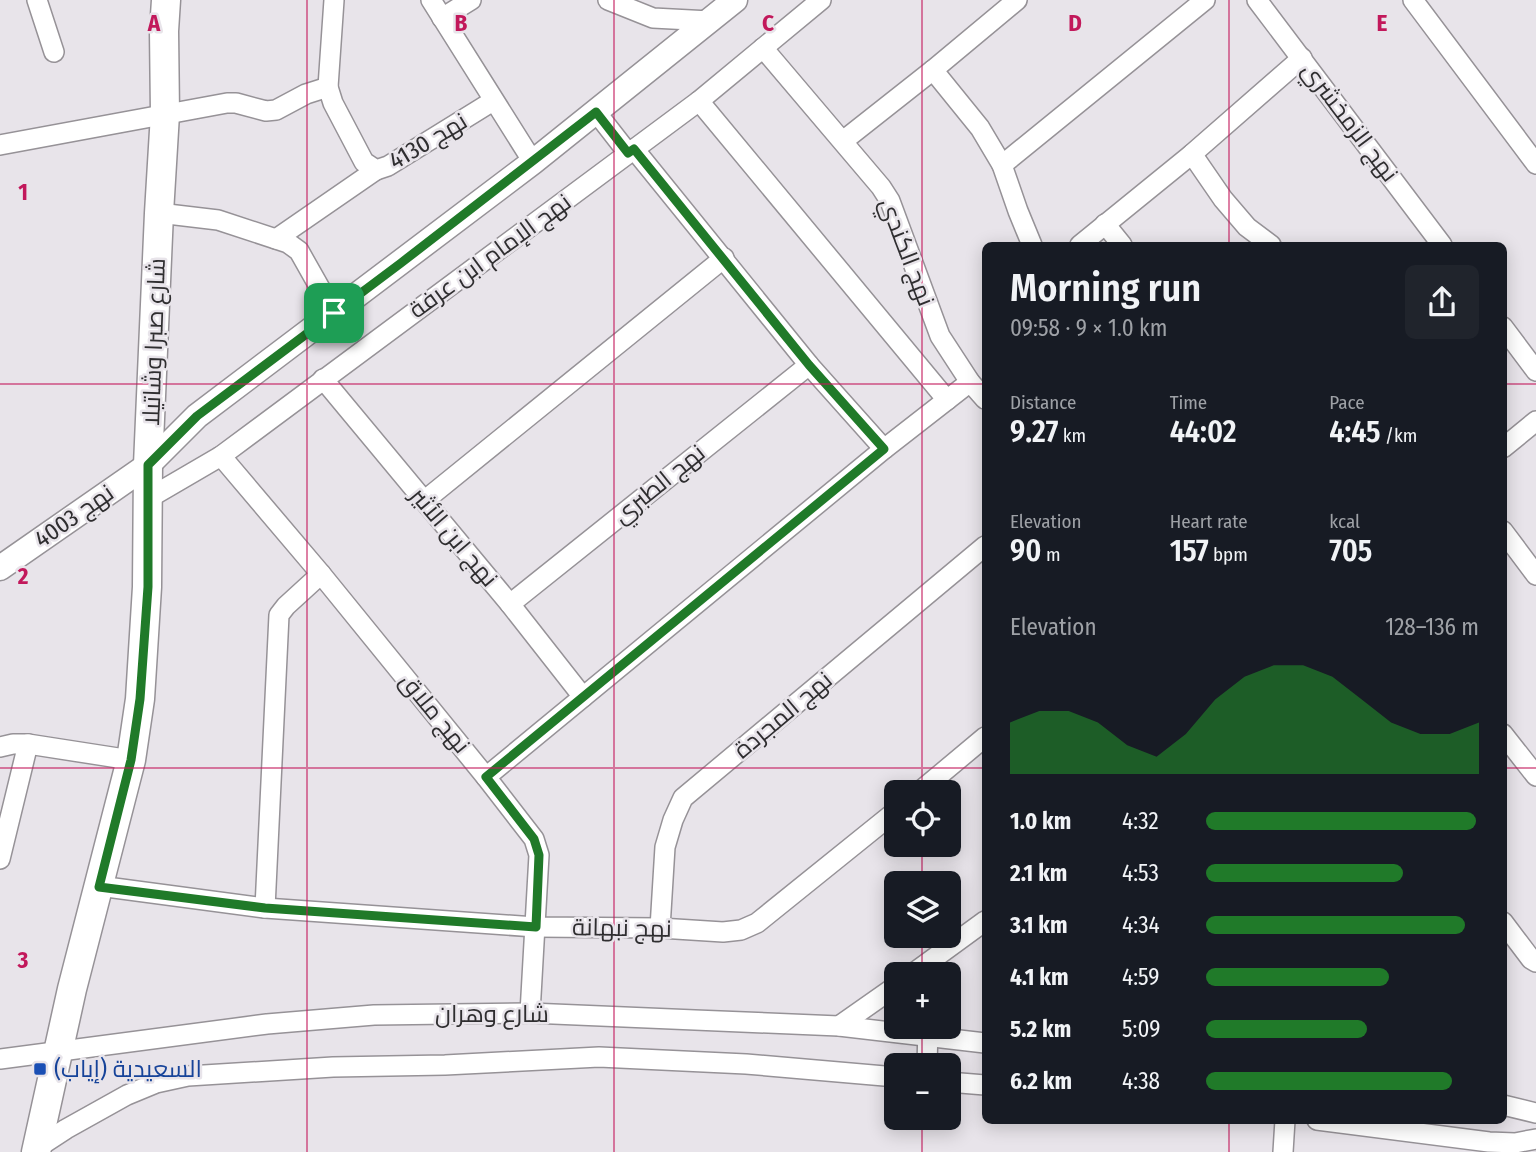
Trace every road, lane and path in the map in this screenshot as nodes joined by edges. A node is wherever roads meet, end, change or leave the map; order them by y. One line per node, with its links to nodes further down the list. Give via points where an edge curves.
1 (37, 0): 16 (street)
2 (166, 0): 23 (main road, شارع صبرا وشاتيلا)
3 (334, 0): 19 (street, نهج 4130)
4 (431, 0): 13 (street)
5 (471, 0): 13 (street)
6 (608, 0): 14 (street, via 653,18)
7 (735, 0): 14 (street, نهج 4003)
8 (821, 0): 15 (street, نهج الإمام ابن عرفة)
9 (1017, 0): 18 (street)
10 (1205, 0): 30 (street)
11 (1257, 0): 17 (street, نهج الزمخشري)
12 (1413, 0): 29 (street)
13 (442, 18): 20 (street)
14 (710, 21): 22 (street, نهج 4003)
15 (763, 48): 21 (street, نهج الإمام ابن عرفة); 24 (street, نهج الكندي)
16 (54, 52)
17 (1302, 58): 27 (street); 39 (street, نهج الزمخشري)
18 (933, 71): 24 (street); 30 (street)
19 (328, 87): 23 (street, via 276,110 227,103); 31 (street, نهج 4130, via 364,162)
20 (493, 101): 28 (street); 31 (street, نهج 4130)
21 (698, 101): 26 (street, نهج الإمام ابن عرفة); 48 (street)
22 (596, 112): 26 (street); 28 (street, نهج 4003)
23 (165, 114): 25 (street); 32 (main road, شارع صبرا وشاتيلا)
24 (843, 141): 46 (street, نهج الكندي, via 890,201 940,336)
25 (0, 145)
26 (631, 151): 40 (street); 45 (street, نهج الإمام ابن عرفة)
27 (1192, 153): 33 (street); 38 (street, via 1223,199 1247,227)
28 (533, 162): 41 (street, نهج 4003)
29 (1536, 164)
30 (1002, 165): 35 (street)
31 (376, 170): 34 (street)
32 (159, 213): 34 (street, via 218,220); 53 (main road, شارع صبرا وشاتيلا)
33 (1105, 224): 36 (street); 37 (street)
34 (276, 239): 41 (street, via 299,251)
35 (1031, 242)
36 (1084, 242)
37 (1120, 242)
38 (1268, 242)
39 (1440, 242)
40 (724, 258): 43 (street); 55 (street)
41 (334, 313): 53 (street, نهج 4003, via 197,416)
42 (1507, 332): 44 (street)
43 (809, 365): 51 (street); 61 (street, نهج الطبري)
44 (1536, 371)
45 (323, 379): 52 (street, نهج الإمام ابن عرفة); 55 (street, نهج ابن الأثير)
46 (970, 382): 47 (street, نهج الكندي); 48 (street)
47 (982, 396)
48 (947, 400): 51 (street)
49 (1536, 421): 50 (street)
50 (1507, 445)
51 (884, 449): 62 (street)
52 (221, 456): 54 (street, نهج الإمام ابن عرفة); 59 (street, نهج ملاق)
53 (148, 465): 54 (main road, شارع صبرا وشاتيلا); 58 (street, نهج 4003)
54 (149, 498): 67 (main road, شارع صبرا وشاتيلا, via 145,638)
55 (424, 501): 61 (street, نهج ابن الأثير)
56 (1507, 536): 60 (street)
57 (982, 549): 78 (street, نهج المجردة, via 683,798 666,847)
58 (0, 568)
59 (321, 574): 69 (street, نهج ملاق); 74 (street, via 279,615)
60 (1536, 575)
61 (510, 604): 62 (street, نهج ابن الأثير)
62 (583, 697): 69 (street)
63 (1507, 739): 68 (street)
64 (982, 740): 70 (street)
65 (28, 744): 66 (street); 67 (street); 72 (street)
66 (0, 747)
67 (131, 760): 73 (main road, شارع صبرا وشاتيلا)
68 (1536, 776)
69 (486, 777): 76 (street, نهج ملاق, via 537,848)
70 (934, 780)
71 (884, 821): 78 (street, نهج نبهانة, via 757,923 723,932)
72 (0, 859)
73 (99, 887): 74 (street, نهج نبهانة); 87 (main road, شارع صبرا وشاتيلا)
74 (265, 908): 76 (street, نهج نبهانة)
75 (982, 924): 79 (street)
76 (536, 927): 78 (street, نهج نبهانة); 82 (street, نهج ملاق)
77 (1507, 927): 80 (street)
78 (660, 928)
79 (939, 962)
80 (1536, 962)
81 (884, 994): 83 (street)
82 (530, 1013): 83 (street, شارع وهران); 87 (street, شارع وهران, via 374,1015 267,1024)
83 (839, 1026): 84 (street, شارع وهران)
84 (884, 1029)
85 (961, 1038): 86 (street, شارع وهران)
86 (982, 1042)
87 (58, 1052): 88 (street, شارع وهران); 97 (main road, شارع صبرا وشاتيلا)
88 (0, 1059)
89 (884, 1076): 97 (street, via 599,1057 188,1076 127,1095)
90 (961, 1083): 91 (street)
91 (982, 1086)
92 (1507, 1106): 93 (street)
93 (1536, 1113)
94 (1285, 1124): 98 (street)
95 (1348, 1124): 96 (street, via 1489,1142)
96 (1536, 1139)
97 (37, 1150)
98 (1283, 1152)

